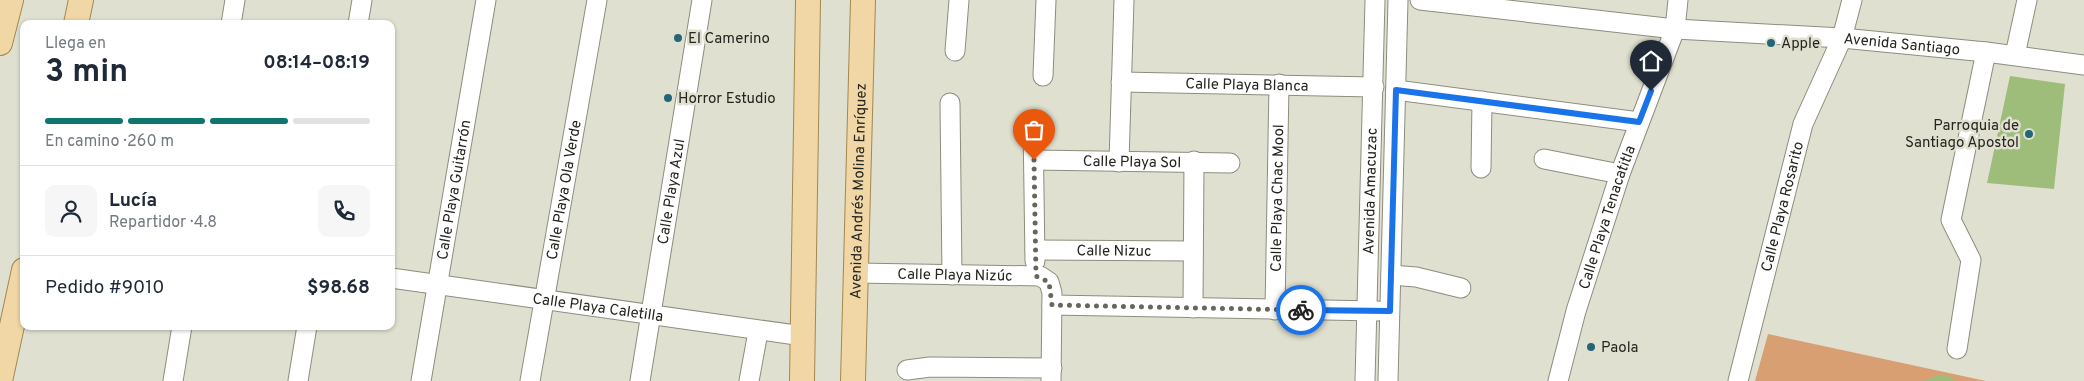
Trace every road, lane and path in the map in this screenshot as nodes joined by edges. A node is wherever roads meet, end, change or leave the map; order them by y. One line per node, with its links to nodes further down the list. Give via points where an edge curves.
1 (11, 0): 24 (main road)
2 (81, 0): 19 (main road)
3 (235, 0): 20 (street)
4 (362, 0): 21 (street)
5 (486, 0): 52 (street, Calle Playa Guitarrón)
6 (597, 0): 55 (street, Calle Playa Ola Verde)
7 (702, 0): 61 (street, Calle Playa Azul)
8 (808, 0): 65 (main road)
9 (863, 0): 47 (main road, Avenida Andrés Molina Enríquez)
10 (958, 0): 25 (street)
11 (1046, 0): 29 (street)
12 (1124, 0): 30 (street)
13 (1375, 0): 32 (street, Avenida Amacuzac)
14 (1398, 0): 33 (street, Avenida Amacuzac)
15 (1420, 0): 22 (street, Avenida Santiago)
16 (1678, 0): 22 (street, Calle Playa Tenacatitla)
17 (1852, 0): 23 (street, Calle Playa Rosarito)
18 (2026, 0): 27 (street)
19 (77, 20)
20 (232, 20)
21 (359, 20)
22 (1675, 29): 23 (street, Avenida Santiago); 36 (street, Calle Playa Tenacatitla)
23 (1842, 38): 26 (street, Avenida Santiago); 82 (street, Calle Playa Rosarito, via 1803,124)
24 (0, 43)
25 (955, 51)
26 (1986, 52): 27 (street, Avenida Santiago); 66 (street, via 1951,220 1971,260)
27 (2015, 55): 28 (street, Avenida Santiago)
28 (2084, 65)
29 (1043, 76)
30 (1121, 82): 31 (street, Calle Playa Blanca); 41 (street)
31 (1279, 84): 32 (street, Calle Playa Blanca); 58 (street, Calle Playa Chac Mool)
32 (1374, 87): 59 (street, Avenida Amacuzac)
33 (1396, 90): 34 (street); 49 (street, Avenida Amacuzac)
34 (1482, 101): 36 (street); 43 (street)
35 (950, 103): 48 (street)
36 (1639, 122): 44 (street, Calle Playa Tenacatitla)
37 (1033, 123): 39 (street)
38 (1544, 159): 44 (street)
39 (1034, 160): 41 (street, Calle Playa Sol); 45 (street)
40 (1194, 161): 41 (street, Calle Playa Sol); 42 (street, Calle Playa Sol); 46 (street)
41 (1119, 162)
42 (1230, 163)
43 (1481, 168)
44 (1620, 174): 81 (street, Calle Playa Tenacatitla, via 1576,311)
45 (1035, 250): 46 (street, Calle Nizuc); 50 (street)
46 (1193, 251): 57 (street)
47 (856, 273): 48 (street, Calle Playa Nizúc); 78 (main road, Avenida Andrés Molina Enríquez)
48 (952, 275): 50 (street, Calle Playa Nizúc)
49 (1391, 275): 54 (street, via 1416,277); 60 (street, Avenida Amacuzac)
50 (1036, 276): 56 (street, via 1049,282)
51 (395, 279): 52 (street, Calle Playa Caletilla)
52 (437, 284): 55 (street, Calle Playa Caletilla); 73 (street, Calle Playa Guitarrón)
53 (20, 288): 70 (main road)
54 (1461, 288)
55 (544, 301): 61 (street, Calle Playa Caletilla); 74 (street, Calle Playa Ola Verde)
56 (1052, 305): 57 (street); 69 (street)
57 (1193, 308): 58 (street)
58 (1275, 310): 59 (street)
59 (1366, 311): 60 (street); 79 (street, Avenida Amacuzac)
60 (1390, 311): 80 (street, Avenida Amacuzac)
61 (652, 316): 64 (street, Calle Playa Caletilla); 75 (street, Calle Playa Azul)
62 (181, 330): 71 (street)
63 (306, 330): 72 (street)
64 (758, 332): 65 (street, Calle Playa Caletilla); 76 (street)
65 (803, 336): 77 (main road)
66 (1958, 349)
67 (907, 370): 68 (street)
68 (930, 374): 69 (street)
69 (1052, 374)
70 (0, 381)
71 (173, 381)
72 (298, 381)
73 (421, 381)
74 (530, 381)
75 (640, 381)
76 (749, 381)
77 (802, 381)
78 (854, 381)
79 (1365, 381)
80 (1388, 381)
81 (1558, 381)
82 (1738, 381)

